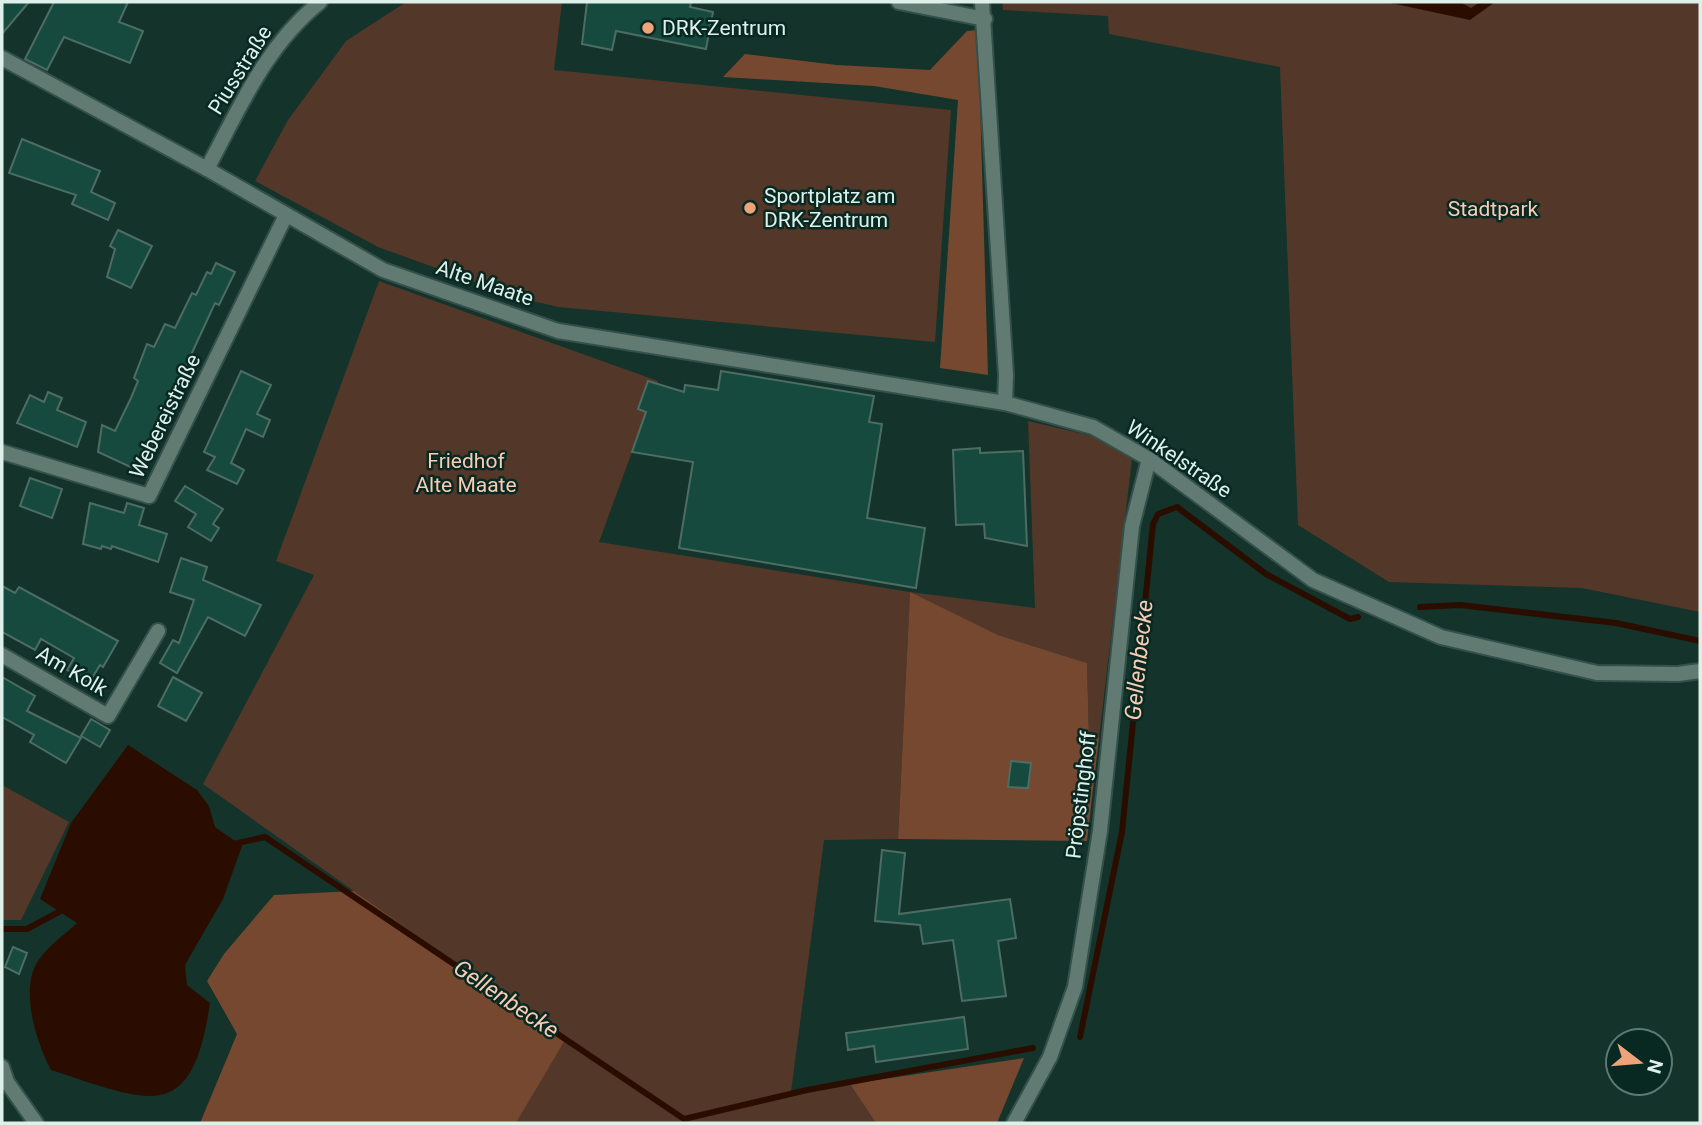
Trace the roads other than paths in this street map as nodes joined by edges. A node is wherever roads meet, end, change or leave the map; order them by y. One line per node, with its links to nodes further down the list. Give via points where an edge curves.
1 (320, 2): 6 (street, Piusstraße, via 296,21 264,63)
2 (899, 2): 4 (street)
3 (982, 2): 4 (street)
4 (985, 19): 8 (street)
5 (2, 58): 6 (street, Alte Maate)
6 (207, 169): 7 (street, Alte Maate)
7 (286, 215): 8 (street, Alte Maate, via 383,270 558,331); 9 (street, Webereistraße, via 149,496)
8 (1005, 403): 10 (street, Winkelstraße, via 1093,426)
9 (2, 452)
10 (1149, 459): 13 (street, Winkelstraße, via 1313,580 1441,638 1597,673); 16 (street, Pröpstinghoff, via 1132,526 1100,831 1075,987 1050,1057)
11 (158, 631): 12 (street, Am Kolk, via 108,716)
12 (2, 655)
13 (1700, 671)
14 (2, 1067): 15 (street, via 7,1082)
15 (36, 1123)
16 (1014, 1123)

